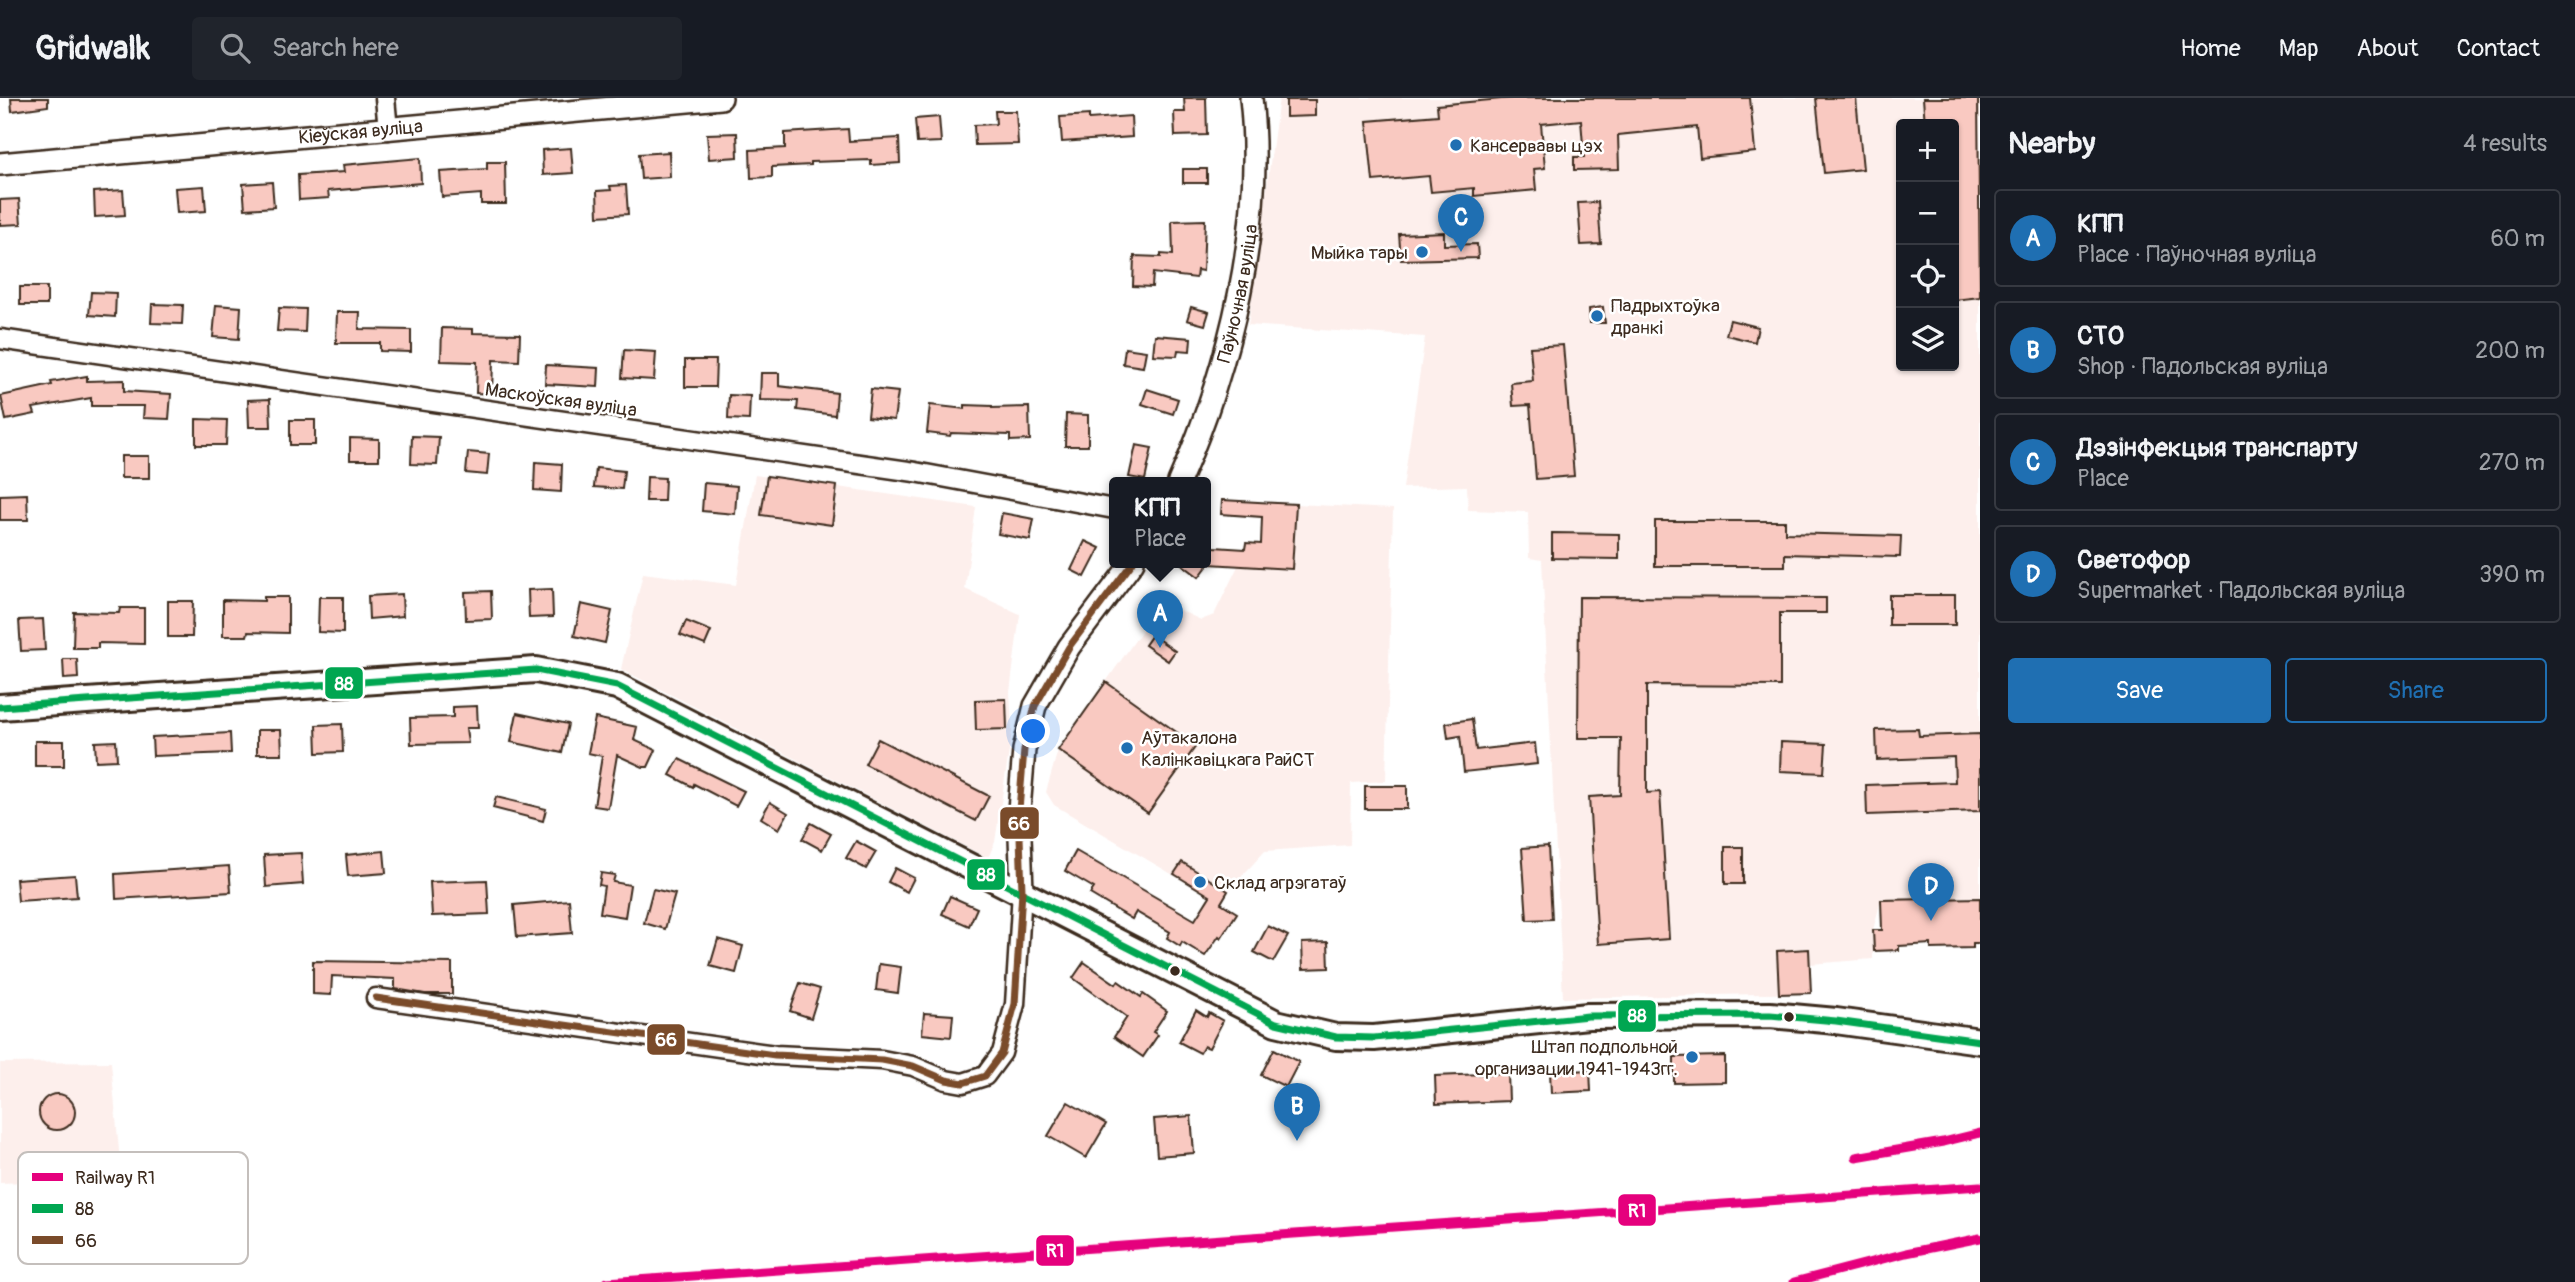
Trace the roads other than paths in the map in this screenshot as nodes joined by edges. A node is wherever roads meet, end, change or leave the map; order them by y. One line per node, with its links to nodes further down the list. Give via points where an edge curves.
1 (385, 98): 4 (street)
2 (721, 98): 4 (street, Кіеўская вуліца)
3 (1251, 98): 7 (street, Паўночная вуліца, via 1255,137 1249,235 1234,314 1206,412)
4 (388, 130): 5 (street, Кіеўская вуліца)
5 (0, 164)
6 (0, 339): 8 (street, Маскоўская вуліца, via 915,472)
7 (1181, 477)
8 (1109, 508)
9 (1128, 568): 11 (street, via 1069,647 1035,706 1024,750 1020,798)
10 (0, 707): 11 (main road, via 536,670 617,686)
11 (1021, 891): 12 (street, via 1014,1004 1003,1054 985,1076 963,1083 881,1059 775,1055); 13 (main road, via 1276,1023 1336,1037 1374,1038 1588,1016 1770,1015)
12 (376, 998)
13 (1980, 1041)

